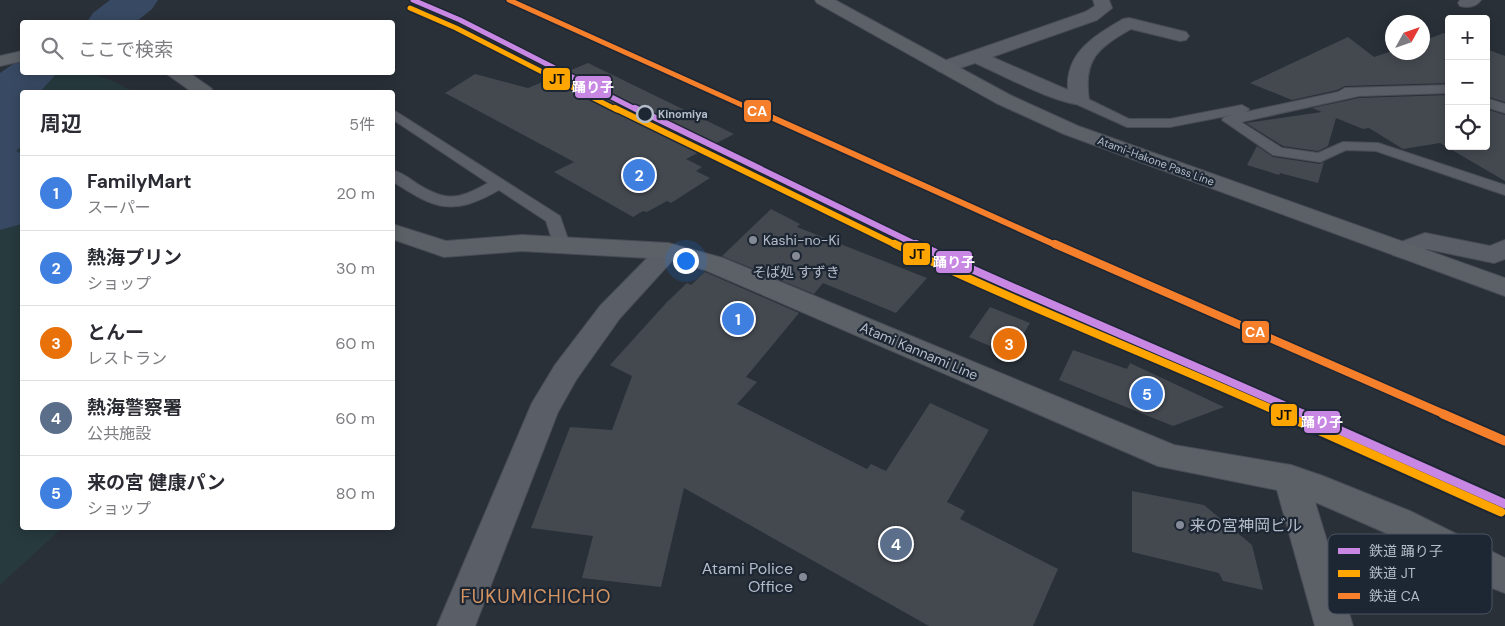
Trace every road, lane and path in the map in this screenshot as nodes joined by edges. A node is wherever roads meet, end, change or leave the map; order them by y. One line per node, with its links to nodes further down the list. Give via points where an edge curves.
1 (823, 0): 7 (main road, Atami-Hakone Pass Line)
2 (1101, 0): 5 (street, via 1104,8 1091,16)
3 (1180, 36): 12 (street, via 1129,23 1093,44 1077,74)
4 (20, 56): 6 (main road)
5 (975, 56): 7 (street); 12 (street)
6 (0, 61)
7 (945, 66): 24 (main road, Atami-Hakone Pass Line, via 1003,99 1071,130)
8 (179, 75): 10 (main road)
9 (1445, 89): 11 (lane)
10 (201, 90)
11 (1357, 92): 12 (lane, via 1327,92 1170,123 1127,123); 20 (lane, via 1229,120 1278,152 1320,158 1343,146 1378,147)
12 (1079, 100)
13 (1490, 103): 14 (lane)
14 (1505, 109)
15 (395, 115): 16 (lane)
16 (408, 123): 17 (lane); 19 (lane)
17 (395, 128)
18 (395, 176): 19 (lane, via 445,203 467,199)
19 (499, 183): 22 (lane, via 554,219)
20 (1505, 190)
21 (395, 232): 22 (main road, Atami Kannami Line, via 444,249)
22 (561, 245): 25 (main road, Atami Kannami Line)
23 (1505, 248): 24 (street, via 1494,255 1425,241)
24 (1402, 250): 26 (main road, Atami-Hakone Pass Line)
25 (668, 251): 27 (main road, Atami Kannami Line, via 714,264 1170,457); 33 (street, via 610,312 565,373 544,411)
26 (1505, 286)
27 (1291, 479): 28 (main road); 31 (main road)
28 (1422, 534)
29 (1492, 569): 30 (main road)
30 (1505, 576)
31 (1328, 605)
32 (1330, 614): 34 (main road)
33 (456, 626)
34 (1334, 626)

